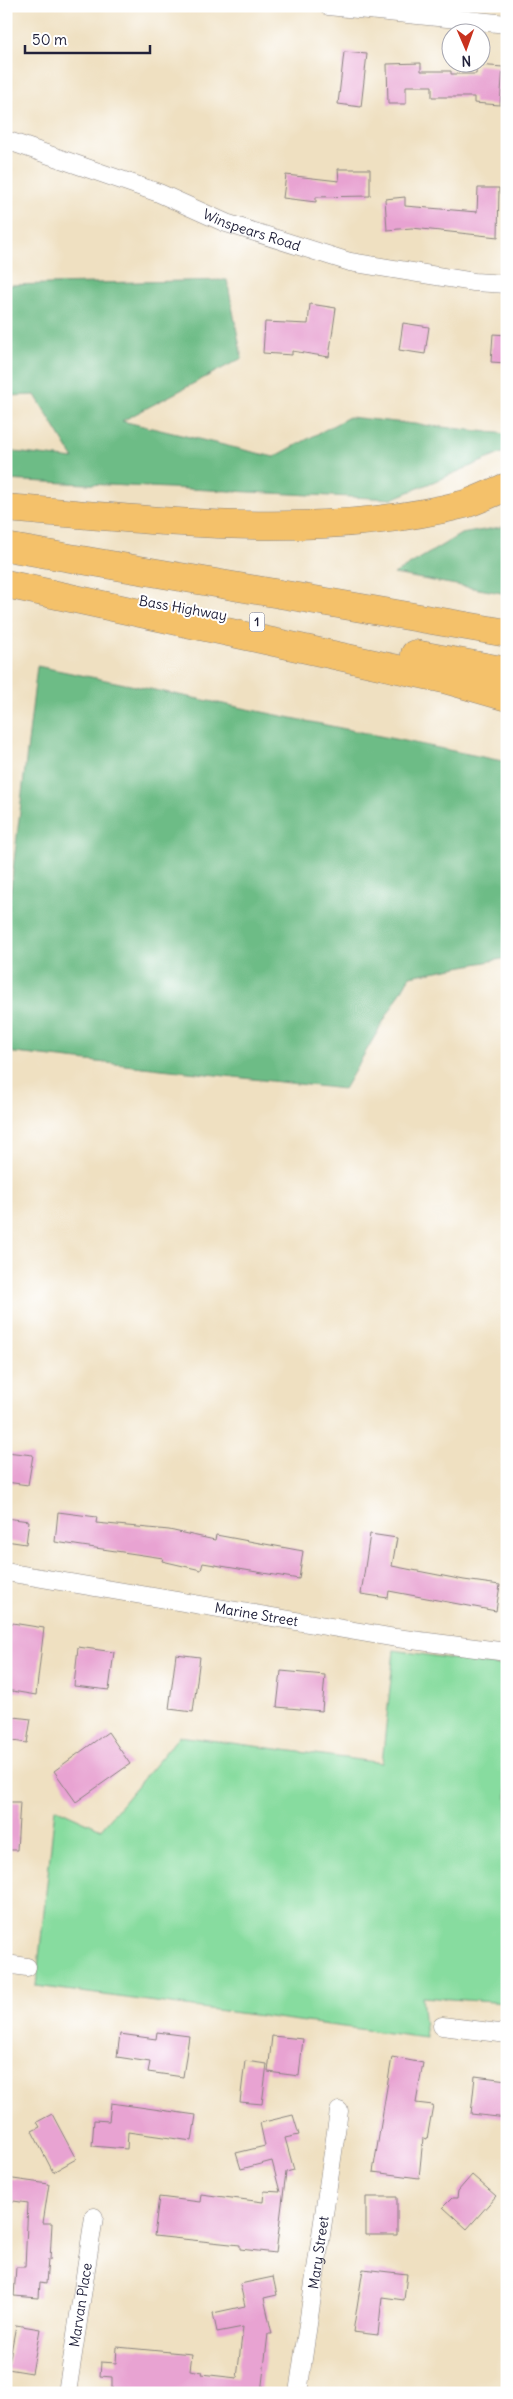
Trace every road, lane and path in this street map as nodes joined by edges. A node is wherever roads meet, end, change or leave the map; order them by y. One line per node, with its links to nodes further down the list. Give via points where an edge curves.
1 (328, 6): 2 (street)
2 (415, 11): 3 (street)
3 (507, 24)
4 (6, 140): 5 (street, Winspears Road, via 158,193 226,223 350,262 474,282)
5 (507, 284)
6 (507, 487): 7 (highway, via 457,506 400,517 320,526 224,525)
7 (6, 508)
8 (6, 547): 11 (highway, 1)
9 (6, 578): 12 (highway, Bass Highway / 1, via 210,612)
10 (6, 584): 13 (highway, via 416,672)
11 (507, 633)
12 (507, 672)
13 (507, 697)
14 (6, 1572): 15 (street, Marine Street, via 396,1638)
15 (507, 1652)
16 (6, 1964): 17 (street)
17 (27, 1967)
18 (442, 2026): 19 (street)
19 (507, 2034)
20 (339, 2111): 23 (street, Mary Street)
21 (94, 2217): 22 (street, Marvan Place)
22 (66, 2393)
23 (298, 2393)

